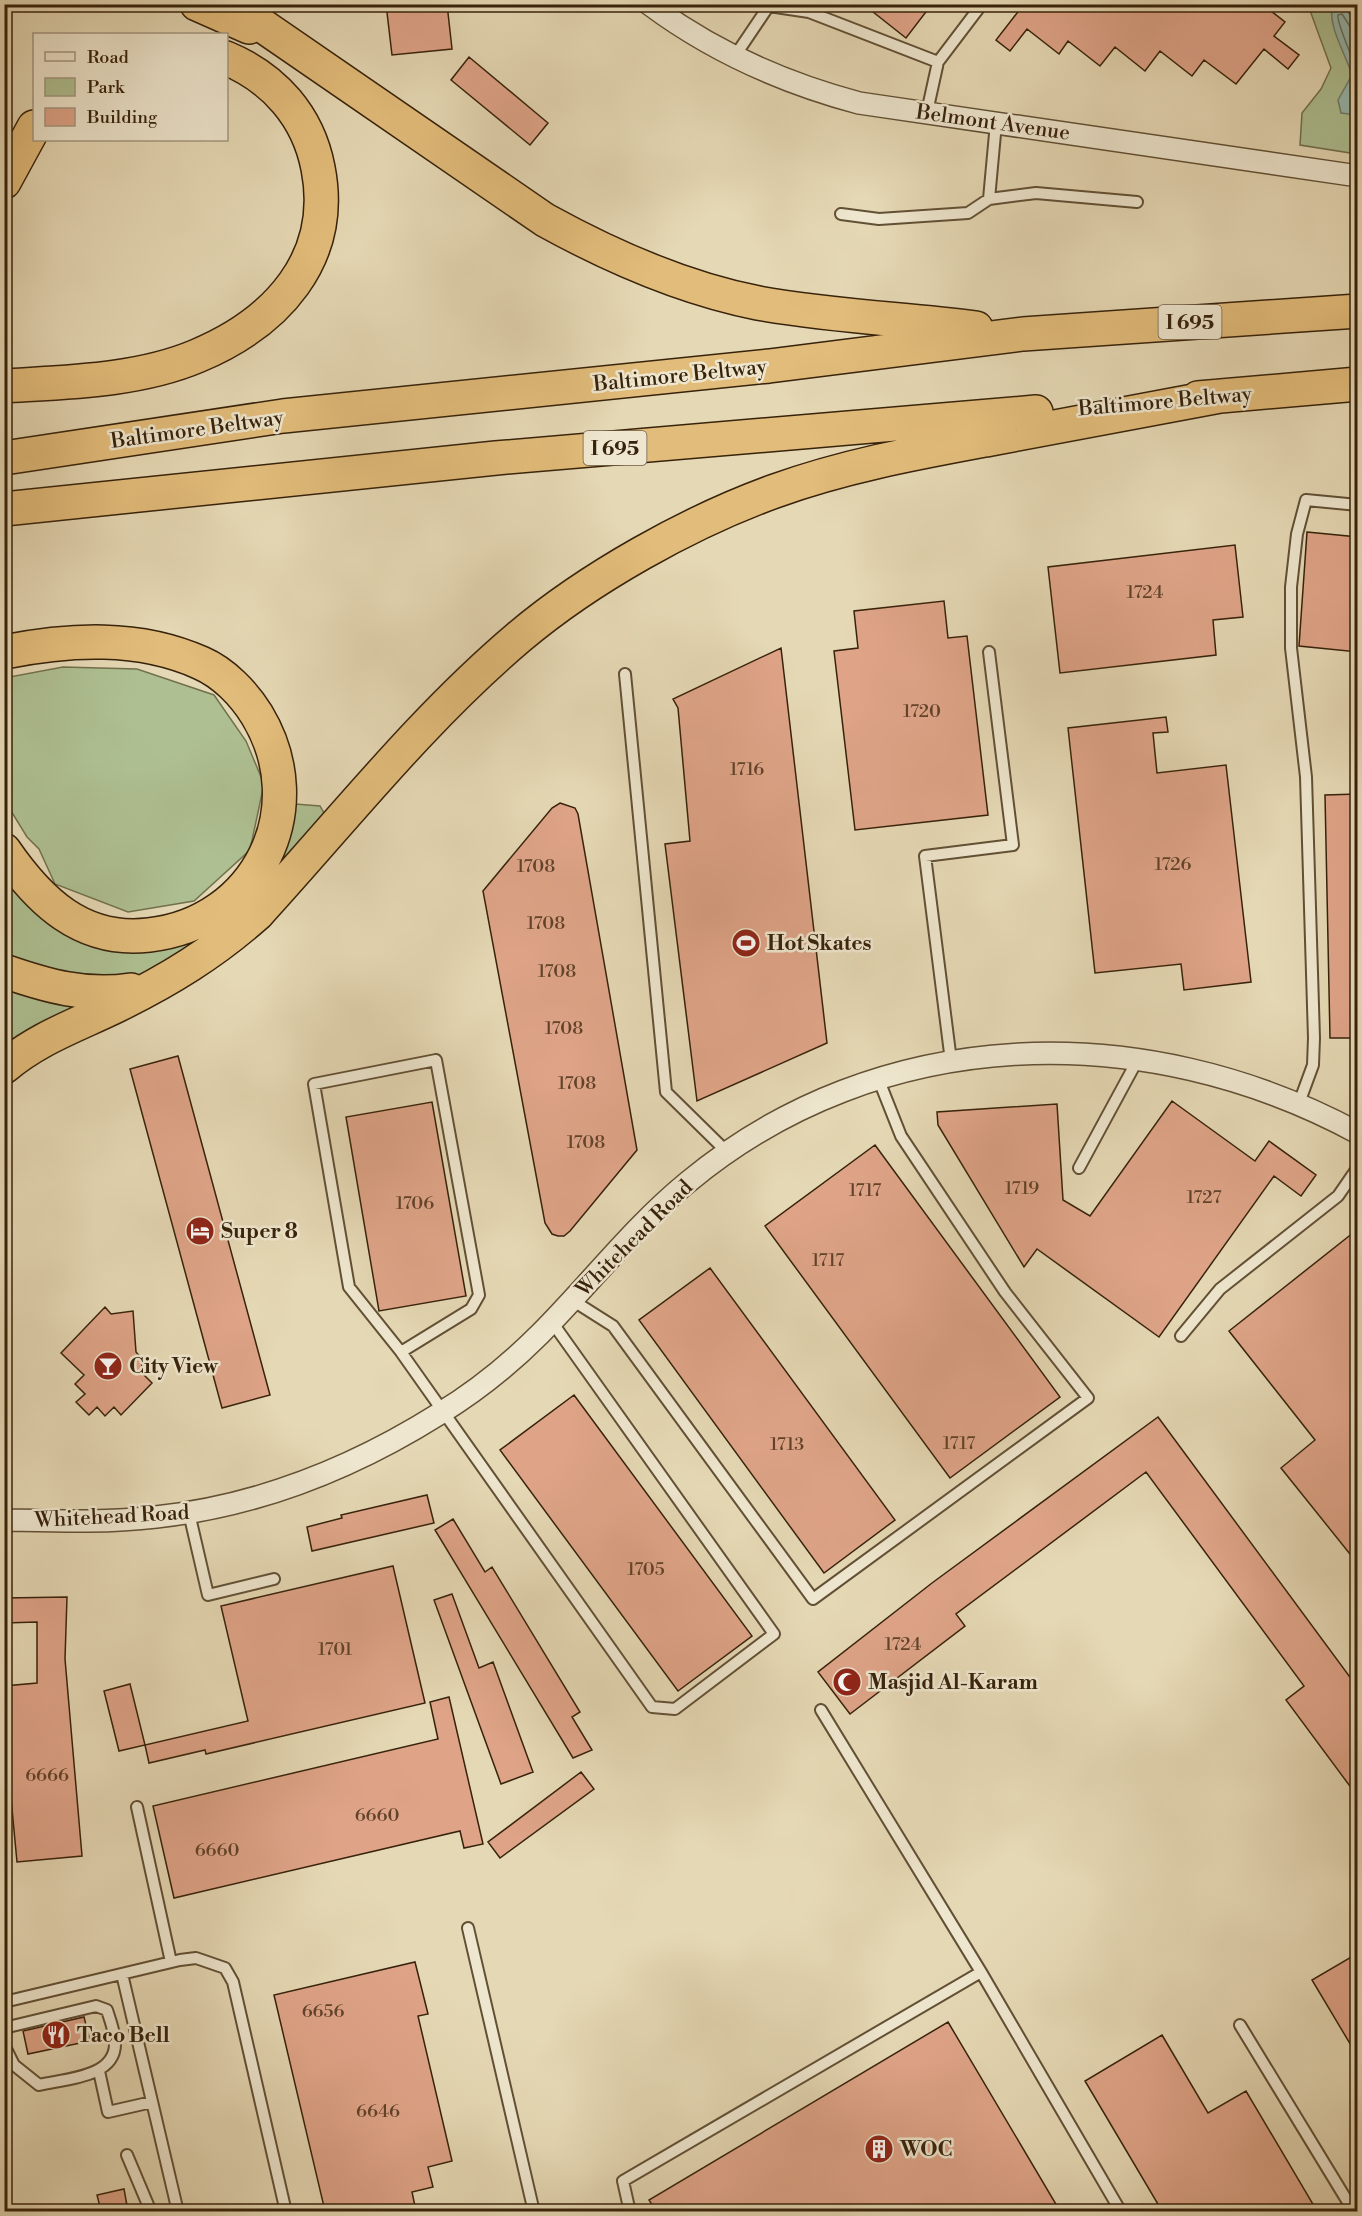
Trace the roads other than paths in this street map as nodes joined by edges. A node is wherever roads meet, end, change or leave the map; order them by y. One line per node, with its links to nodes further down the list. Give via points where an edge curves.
1 (197, 4): 6 (highway)
2 (231, 4): 6 (highway)
3 (650, 4): 7 (street, Belmont Avenue)
4 (982, 4): 9 (lane)
5 (770, 5): 7 (lane); 9 (lane, via 809,12)
6 (284, 42): 19 (highway, via 545,220 647,270 709,290 801,310)
7 (735, 56): 10 (street, Belmont Avenue, via 808,89 859,103)
8 (228, 59): 21 (highway, via 260,75 295,110 316,157 321,181 318,235 296,282 276,306 251,326 196,356 120,376)
9 (938, 62): 10 (lane)
10 (927, 112): 11 (street, Belmont Avenue)
11 (996, 123): 13 (street, Belmont Avenue); 15 (lane)
12 (33, 129): 14 (highway)
13 (1358, 176)
14 (4, 183)
15 (989, 199): 16 (lane, via 1036,193); 17 (lane, via 968,213 879,219)
16 (1137, 202)
17 (841, 214)
18 (1358, 311): 19 (highway, Baltimore Beltway / I 695)
19 (1023, 334): 23 (highway, Baltimore Beltway / I 695, via 769,366 283,416)
20 (1358, 384): 22 (highway, Baltimore Beltway / I 695)
21 (9, 386)
22 (1220, 396): 25 (highway, Baltimore Beltway / I 695, via 496,458); 31 (highway, via 891,457 775,490 648,550 521,635 415,736 257,914 189,968)
23 (8, 457)
24 (1358, 505): 36 (lane, via 1306,500 1297,534 1291,587 1291,648 1306,777 1314,1038 1313,1065)
25 (7, 509)
26 (4, 651): 29 (highway, via 72,641 106,642 163,650 202,663 250,703 275,753 279,779 274,833 263,861 246,887 223,909 197,924 169,933 114,934 66,917 24,879)
27 (988, 652): 33 (lane, via 1013,844 925,855)
28 (625, 674): 38 (lane, via 666,1092)
29 (4, 850)
30 (4, 971): 31 (highway, via 63,990 89,993)
31 (151, 987): 34 (highway, via 42,1040)
32 (1138, 1059): 33 (street, Whitehead Road, via 1067,1052); 36 (street, Whitehead Road, via 1218,1076); 40 (lane)
33 (951, 1061): 35 (street, Whitehead Road)
34 (4, 1067)
35 (878, 1078): 38 (street, Whitehead Road, via 805,1108); 41 (lane, via 901,1136 1005,1293 1088,1398 813,1599 613,1326)
36 (1299, 1103): 37 (street, Whitehead Road)
37 (1358, 1133)
38 (727, 1152): 41 (street, Whitehead Road, via 643,1223)
39 (1358, 1167): 43 (lane, via 1338,1196 1220,1288)
40 (1079, 1168)
41 (572, 1300): 42 (street, Whitehead Road)
42 (552, 1322): 45 (street, Whitehead Road, via 506,1365); 45 (lane, via 774,1634 675,1709 652,1707)
43 (1181, 1336)
44 (401, 1352): 44 (lane, via 349,1287 314,1084 436,1060 479,1295 471,1309); 45 (lane)
45 (442, 1413): 46 (street, Whitehead Road, via 315,1478 238,1503)
46 (189, 1513): 47 (street, Whitehead Road, via 96,1521); 48 (lane, via 207,1595)
47 (4, 1520)
48 (274, 1579)
49 (821, 1710): 53 (lane)
50 (137, 1807): 52 (lane)
51 (468, 1928): 65 (lane)
52 (171, 1962): 54 (lane); 64 (lane, via 196,1958 208,1961 225,1968 233,1982)
53 (981, 1972): 66 (lane, via 623,2181); 67 (lane)
54 (122, 1974): 55 (lane); 60 (lane)
55 (4, 2001)
56 (1240, 2025): 68 (lane)
57 (4, 2035): 59 (lane, via 8,2027 96,2006 107,2010 116,2042 114,2056)
58 (4, 2045): 59 (lane, via 14,2064 39,2085)
59 (99, 2071): 60 (lane, via 108,2112)
60 (152, 2102): 63 (lane)
61 (127, 2156): 62 (lane)
62 (151, 2211)
63 (178, 2211)
64 (286, 2211)
65 (534, 2211)
66 (630, 2211)
67 (1121, 2211)
68 (1354, 2211)

